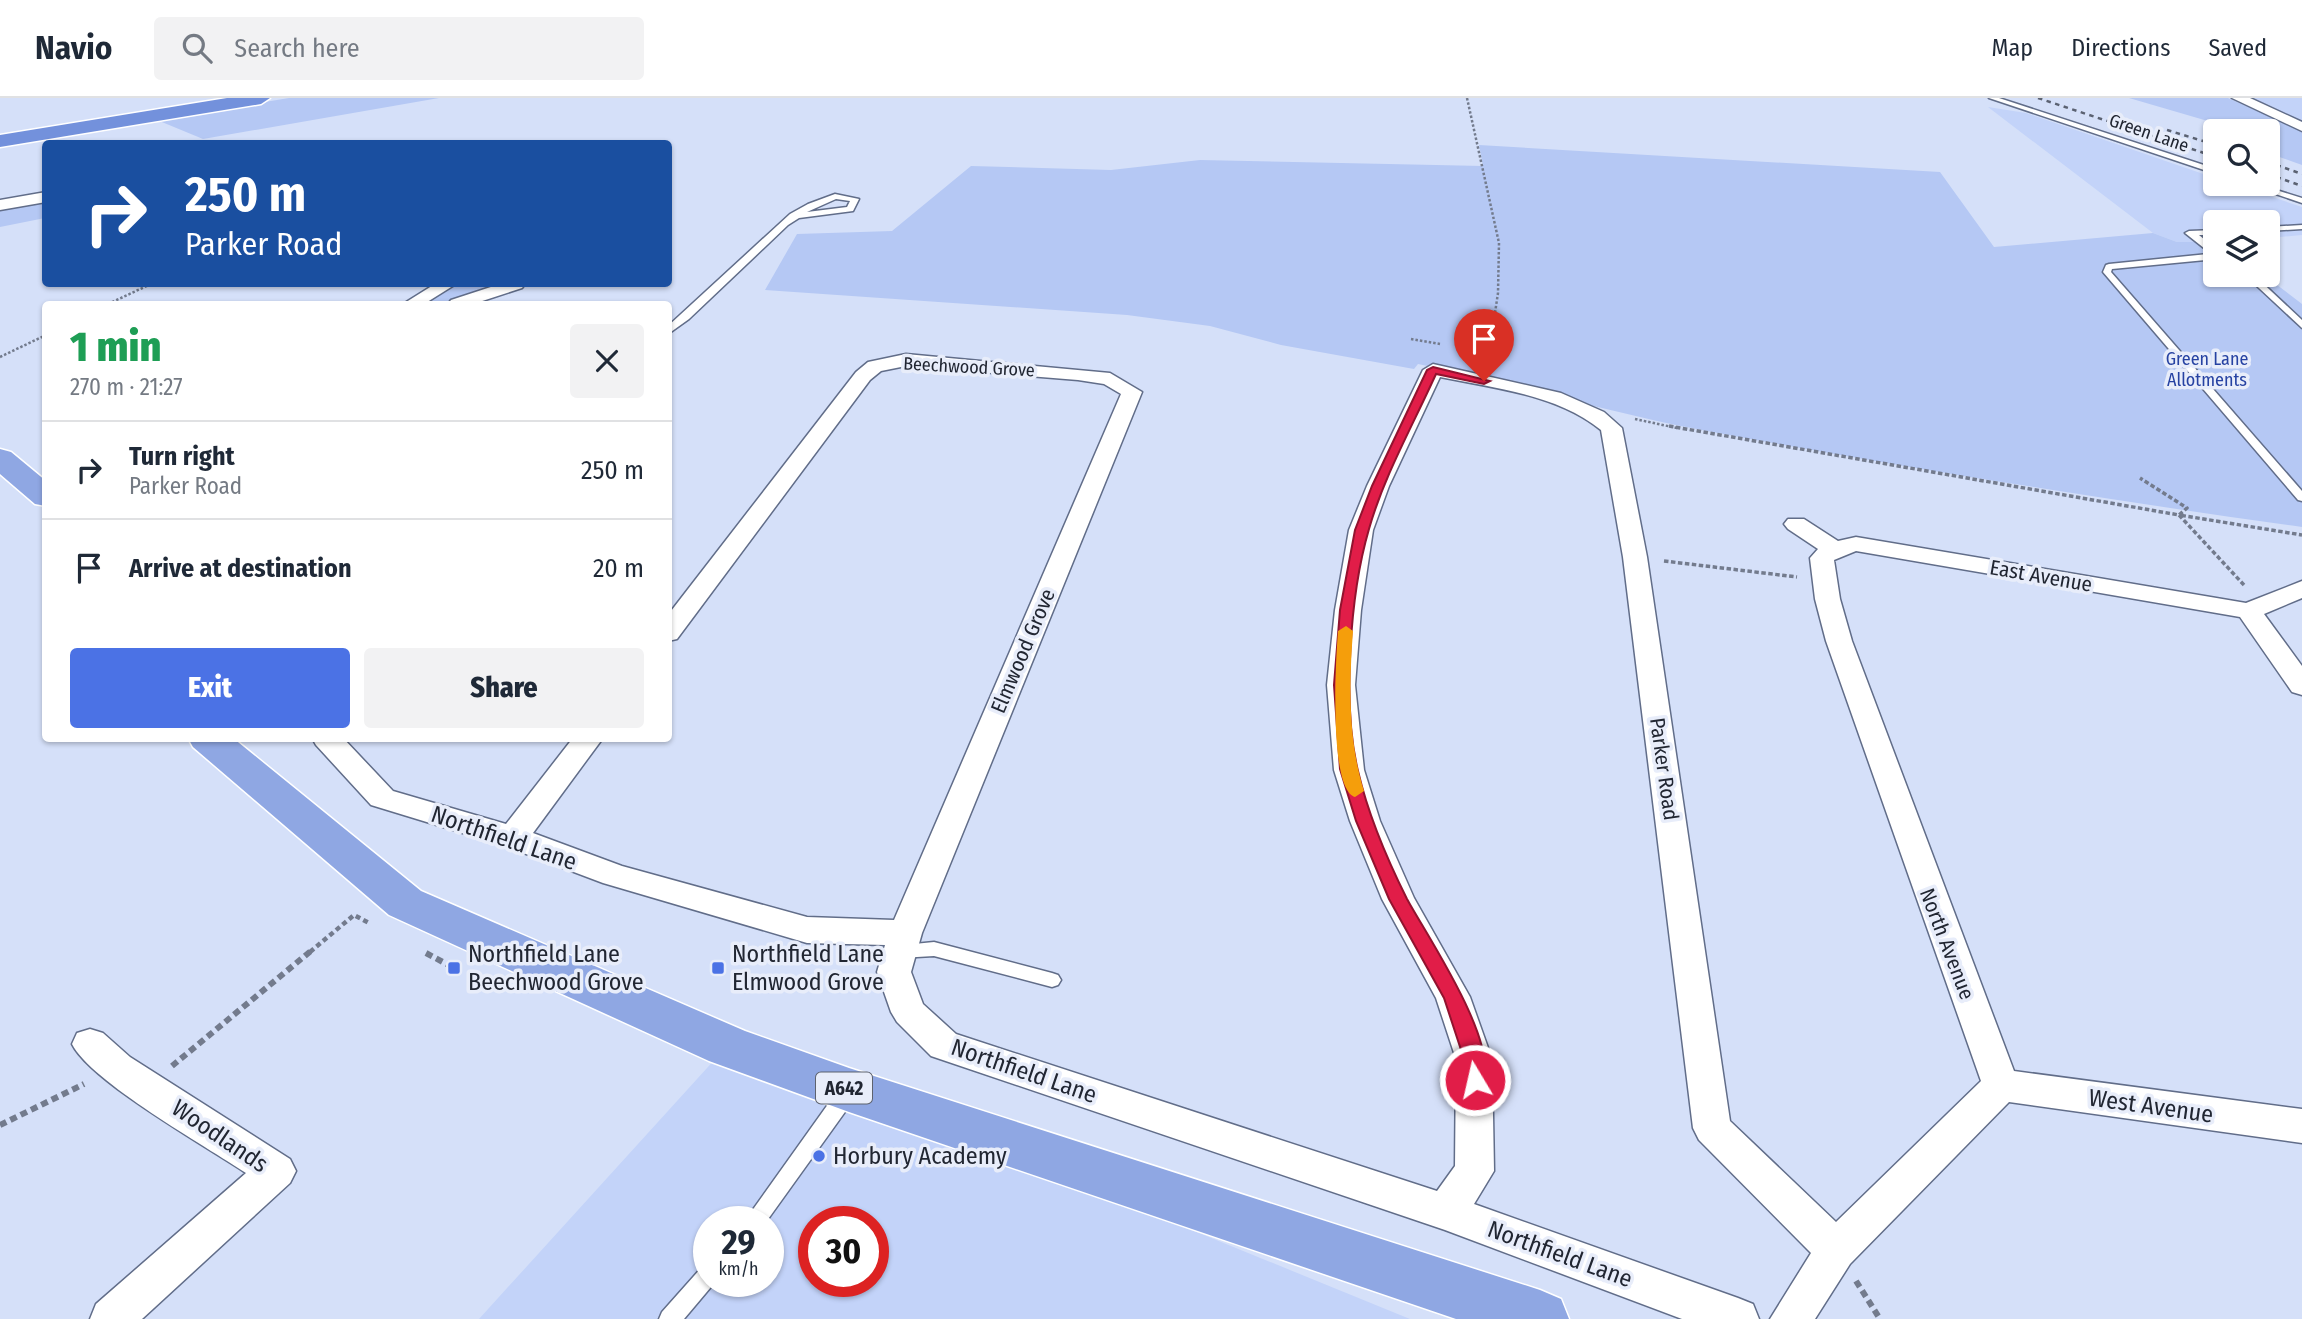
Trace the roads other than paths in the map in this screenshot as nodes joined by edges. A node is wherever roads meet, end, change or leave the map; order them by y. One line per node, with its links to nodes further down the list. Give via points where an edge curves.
1 (189, 98): 6 (highway)
2 (261, 98): 7 (highway)
3 (1992, 98): 8 (lane, Green Lane)
4 (2239, 98): 5 (street)
5 (2302, 127)
6 (0, 129)
7 (0, 141)
8 (2203, 168)
9 (2280, 194): 11 (lane)
10 (42, 198): 12 (street)
11 (2302, 201)
12 (0, 205)
13 (793, 216): 13 (lane, via 823,199 855,199 850,209 841,212); 25 (lane)
14 (2302, 227): 15 (lane)
15 (2280, 228)
16 (2203, 232): 17 (lane, via 2188,233)
17 (2203, 244)
18 (2203, 256): 29 (lane, via 2109,267 2108,272)
19 (442, 287): 22 (street)
20 (507, 287): 23 (street)
21 (2262, 287): 24 (lane)
22 (417, 301)
23 (466, 301)
24 (2302, 325)
25 (672, 327)
26 (1110, 379): 34 (street, Beechwood Grove, via 906,360 875,366); 40 (street, Elmwood Grove, via 1132,392)
27 (0, 458): 28 (highway)
28 (42, 494)
29 (2302, 498)
30 (1796, 524): 31 (street)
31 (1834, 549): 33 (street, East Avenue, via 1856,544); 43 (street, North Avenue, via 1822,558 1823,580 1912,852)
32 (2302, 589): 33 (street)
33 (2255, 608): 35 (street)
34 (672, 629)
35 (2302, 686)
36 (212, 742): 44 (highway, A642, via 405,903 727,1046)
37 (330, 742): 39 (street, Northfield Lane, via 382,798)
38 (586, 742): 39 (street)
39 (513, 837): 40 (street, Northfield Lane, via 614,876 807,930)
40 (902, 942): 41 (lane); 47 (street, Northfield Lane, via 894,972 909,1012 944,1045)
41 (1052, 981)
42 (118, 1066): 50 (street, Woodlands, via 276,1171)
43 (2001, 1085): 45 (street, West Avenue); 48 (street)
44 (849, 1090): 46 (lane); 52 (highway, A642)
45 (2302, 1126)
46 (766, 1206)
47 (1445, 1212): 48 (street, Parker Road, via 1474,1171 1474,1059 1453,997 1398,899 1365,821 1349,769 1342,685 1348,610 1362,530 1436,357 1484,381 1600,415 1611,428 1635,557 1712,1128); 53 (street, Northfield Lane)
48 (1836, 1250): 54 (street)
49 (693, 1292): 51 (lane)
50 (111, 1319)
51 (670, 1319)
52 (1540, 1319)
53 (1738, 1319)
54 (1791, 1319)

